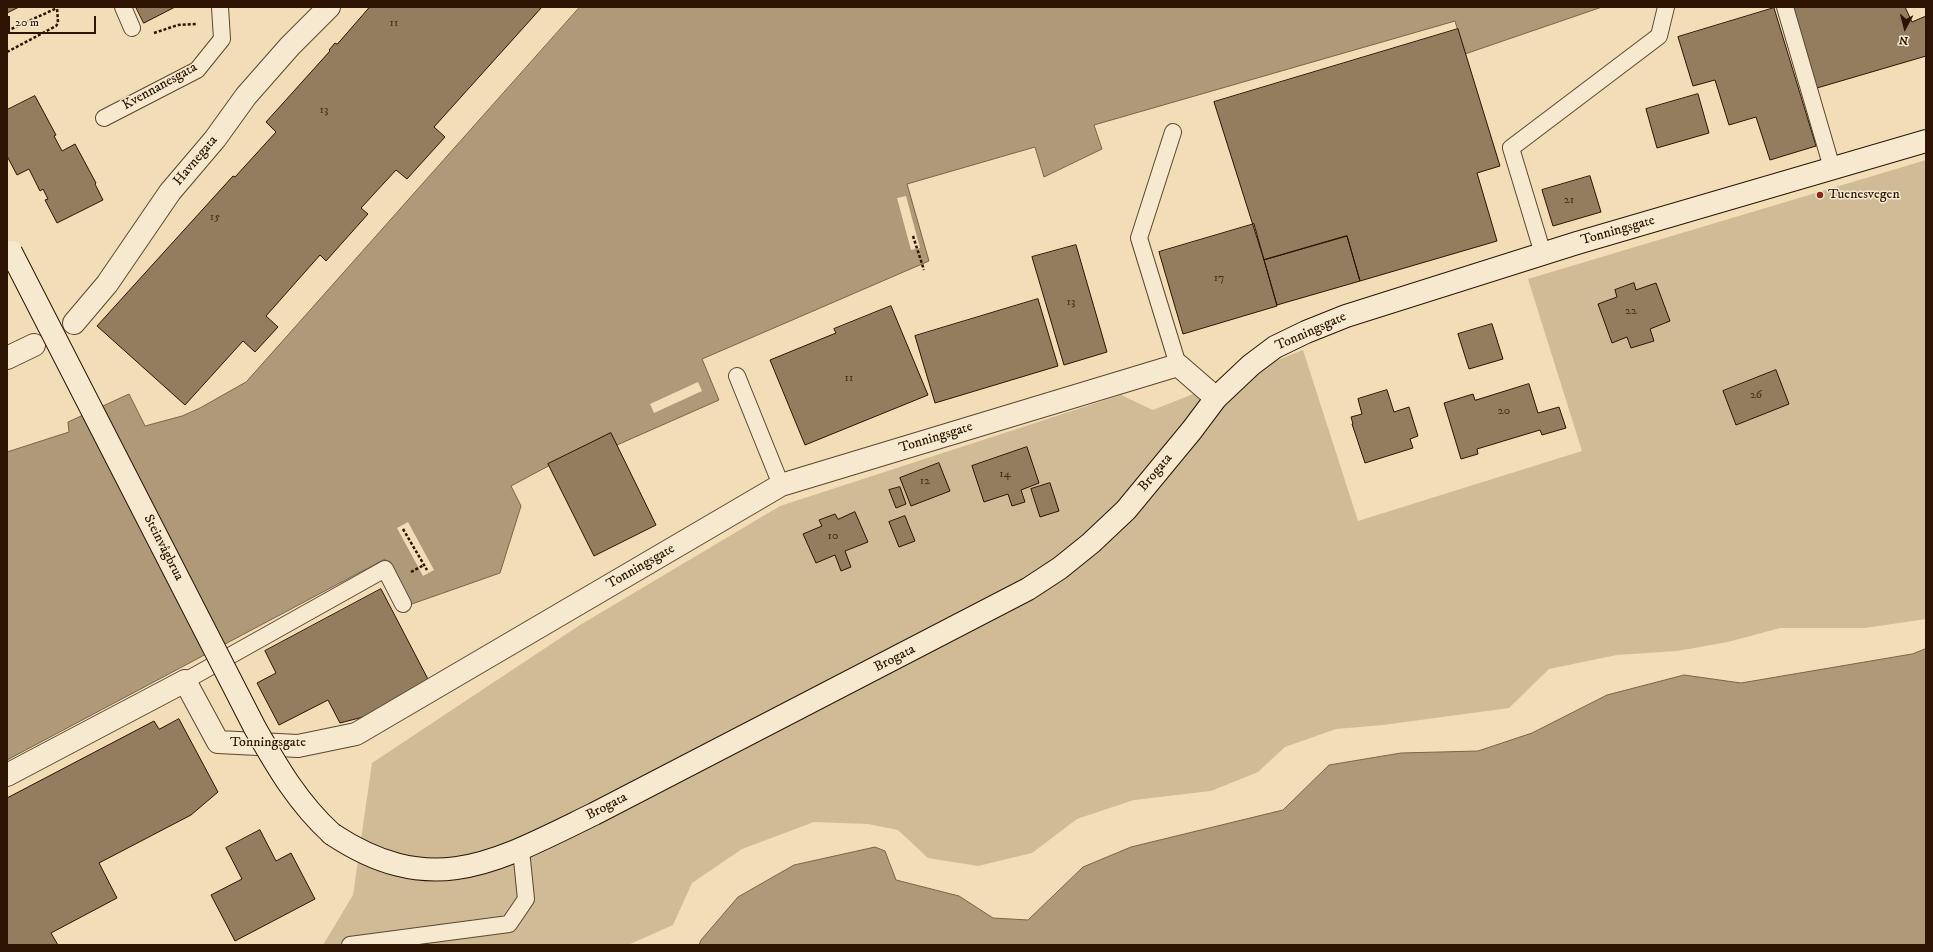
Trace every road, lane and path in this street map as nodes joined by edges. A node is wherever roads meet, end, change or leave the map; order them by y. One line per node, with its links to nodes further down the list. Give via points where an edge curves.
1 (57, 7): 9 (path); 11 (path, via 56,26)
2 (123, 7): 8 (lane)
3 (220, 7): 12 (lane, Kvennanesgata, via 222,39 197,70)
4 (329, 7): 20 (main road, Havnegata, via 246,96 215,139 170,192 107,284)
5 (1666, 7): 18 (lane, via 1659,36 1511,148)
6 (1785, 7): 15 (lane)
7 (202, 24): 10 (path, via 178,25)
8 (132, 28)
9 (7, 31)
10 (153, 34)
11 (7, 52)
12 (104, 118)
13 (1172, 132): 23 (lane, via 1139,238)
14 (1926, 140): 15 (main road, Tonningsgate)
15 (1832, 168): 18 (main road, Tonningsgate)
16 (913, 236): 19 (path)
17 (9, 248): 32 (main road, Steinvågbrua, bridge, via 255,728 297,798)
18 (1543, 254): 25 (main road, Tonningsgate, via 1346,316 1306,332 1275,347 1251,365)
19 (924, 270)
20 (74, 324)
21 (34, 345): 22 (main road)
22 (7, 358)
23 (1178, 365): 25 (main road); 26 (main road, Tonningsgate)
24 (737, 376): 26 (lane)
25 (1216, 398): 33 (main road, Brogata, via 1126,510 1060,568 1028,589)
26 (781, 485): 30 (main road, Tonningsgate, via 356,734 298,746 218,742)
27 (403, 529): 28 (path)
28 (427, 570)
29 (403, 604): 30 (lane, via 385,568)
30 (185, 681): 31 (main road)
31 (7, 775)
32 (332, 834): 33 (main road, Brogata, via 354,848 385,862 401,867 436,870 483,864)
33 (521, 850): 34 (lane, via 526,899 509,924)
34 (350, 945)

